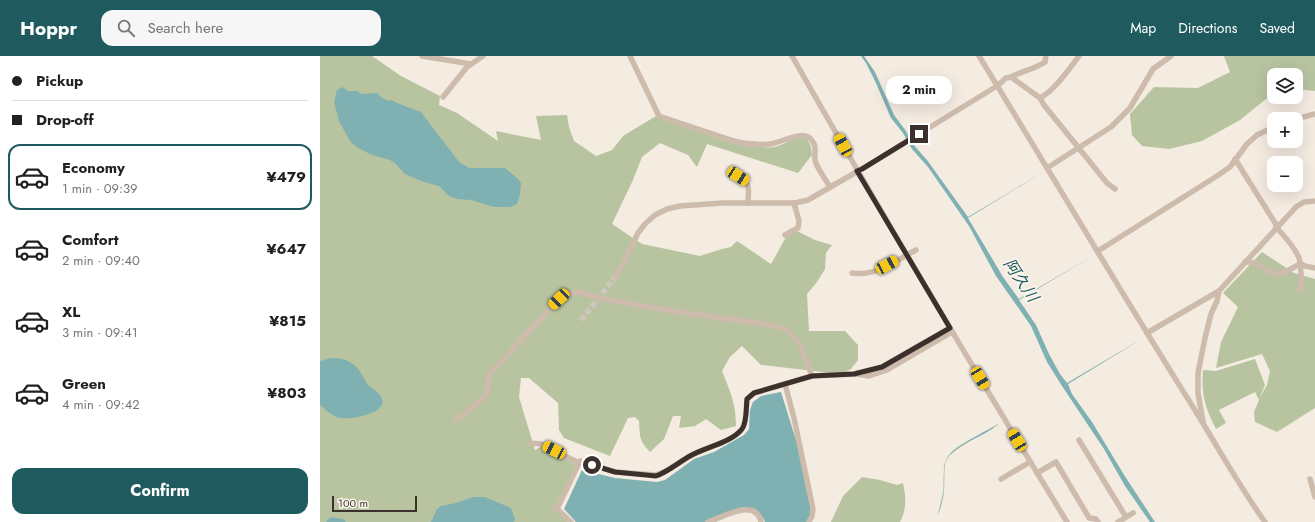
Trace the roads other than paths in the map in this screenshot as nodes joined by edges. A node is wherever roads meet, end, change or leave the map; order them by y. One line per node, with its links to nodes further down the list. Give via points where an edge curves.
1 (422, 56): 9 (street)
2 (483, 56): 9 (street)
3 (630, 56): 22 (street, via 659,116 744,143 772,144 798,136 811,138 814,143 815,161)
4 (792, 56): 20 (street)
5 (979, 56): 11 (street)
6 (1046, 56): 10 (street, via 1042,64)
7 (1079, 56): 13 (street, via 1046,95)
8 (1171, 56): 17 (street, via 1153,69 1130,108 1111,127)
9 (471, 64): 12 (street)
10 (1011, 77): 11 (street); 13 (street)
11 (997, 86): 19 (street); 20 (street)
12 (443, 97)
13 (1040, 98): 17 (street)
14 (1315, 114): 15 (street)
15 (1303, 117)
16 (1267, 130): 18 (street, via 1257,135)
17 (1079, 148): 19 (street); 23 (street, via 1107,183)
18 (1235, 159): 27 (street); 30 (street, via 1230,167 1217,176)
19 (1047, 168): 30 (street)
20 (857, 171): 22 (street); 31 (street)
21 (738, 176): 26 (street, via 748,185)
22 (830, 187): 25 (street, via 808,200)
23 (1115, 189)
24 (1315, 201): 27 (street, via 1304,202 1296,207)
25 (794, 202): 26 (street); 28 (street, via 799,225)
26 (748, 203): 36 (street, via 667,208 644,224)
27 (1277, 226): 32 (street); 33 (street, via 1292,246)
28 (785, 235)
29 (916, 250): 31 (street)
30 (1098, 251): 40 (street)
31 (906, 255): 35 (street, via 877,270); 39 (street)
32 (1245, 262): 33 (street, via 1257,264 1272,273 1282,273); 37 (street)
33 (1300, 263): 34 (street); 38 (street)
34 (1315, 268)
35 (852, 273)
36 (616, 276)
37 (1219, 290): 40 (street); 44 (street, via 1198,373 1198,393)
38 (1301, 291)
39 (951, 330): 41 (street, via 881,373 869,376); 47 (street)
40 (1147, 334): 44 (street)
41 (812, 376): 42 (street); 43 (street, via 800,344 786,329 604,299 578,292 566,295 549,308 489,374 485,397)
42 (785, 384): 48 (street, via 754,393 747,399 744,424 732,437 692,455 662,474 656,476 615,472 580,461); 58 (street, via 813,509)
43 (455, 420)
44 (1204, 424): 62 (street)
45 (1080, 440): 54 (street)
46 (529, 443): 48 (street, via 541,444)
47 (1030, 462): 49 (street); 50 (street)
48 (579, 463): 55 (street, via 556,508)
49 (1037, 473): 59 (street); 60 (street, via 1056,462 1089,518)
50 (1001, 479)
51 (1310, 479): 52 (street)
52 (1315, 497)
53 (1133, 513): 54 (street)
54 (1126, 517): 61 (street)
55 (571, 522)
56 (708, 522): 57 (street, via 741,510 752,510 757,513)
57 (761, 522)
58 (809, 522)
59 (1066, 522)
60 (1098, 522)
61 (1118, 522)
62 (1265, 522)

